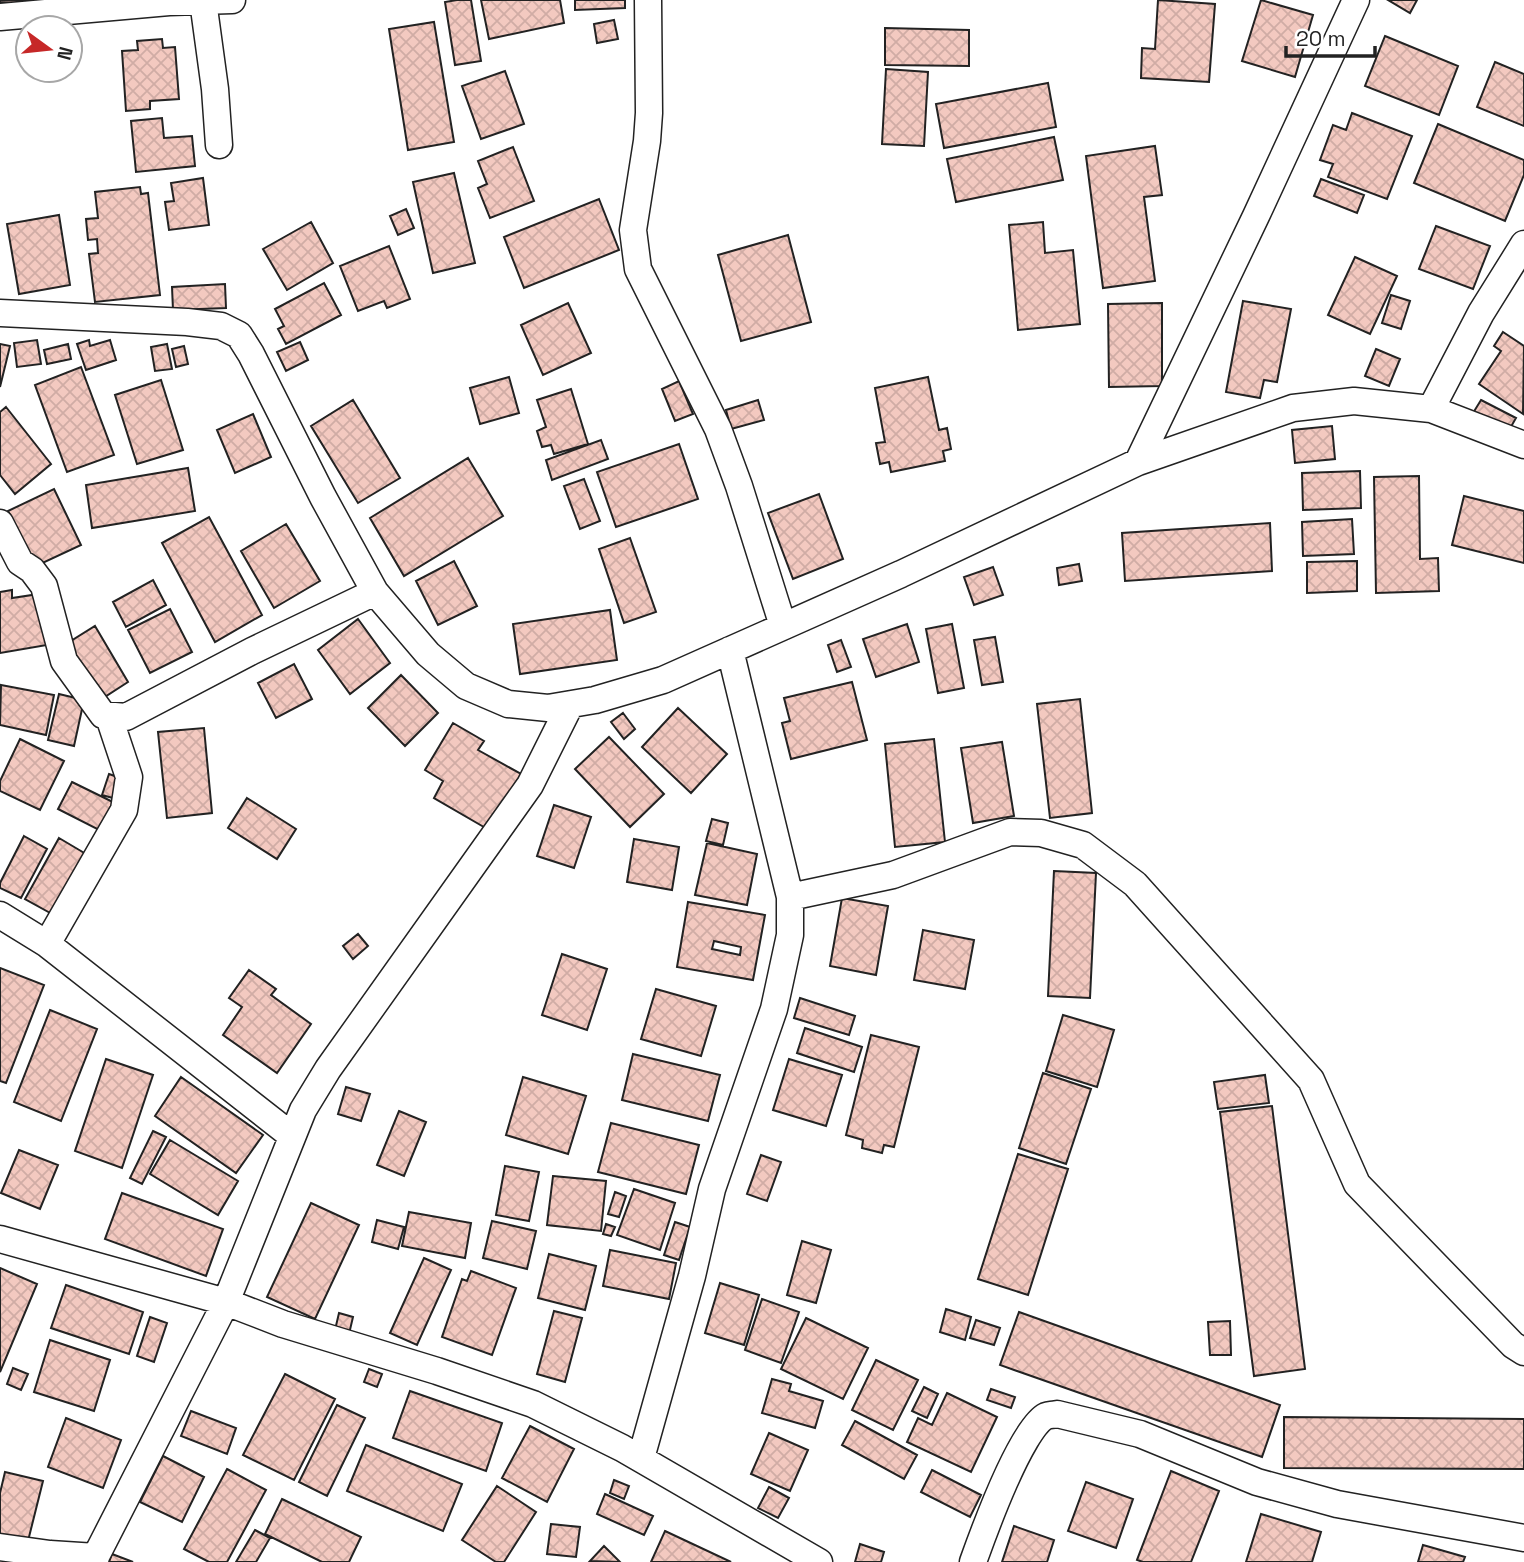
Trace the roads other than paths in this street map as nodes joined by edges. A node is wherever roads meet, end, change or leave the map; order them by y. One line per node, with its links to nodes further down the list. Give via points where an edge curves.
1 (232, 0): 4 (street)
2 (648, 0): 14 (street, via 649,113 633,230 638,269 718,429)
3 (1356, 0): 11 (street)
4 (203, 1): 5 (street); 6 (street)
5 (0, 17)
6 (219, 145)
7 (1524, 244): 9 (street, via 1481,313)
8 (0, 313): 13 (street, via 187,321 221,326 239,335)
9 (1431, 409): 10 (street); 11 (street, via 1354,401 1293,408)
10 (1524, 445)
11 (1138, 462): 14 (street)
12 (0, 523): 17 (street, via 20,562 44,586 64,661)
13 (375, 592): 16 (street, via 428,654 466,686 508,704); 17 (street, via 126,717)
14 (783, 626): 15 (street)
15 (730, 650): 16 (street, via 663,680); 18 (street)
16 (570, 705): 21 (street, via 530,785 328,1069)
17 (109, 717): 20 (street, via 129,777 124,810)
18 (790, 897): 24 (street, via 893,875 1010,832 1041,832 1083,845 1135,884 1311,1080 1357,1184); 25 (street, via 790,936 774,1009 712,1189)
19 (0, 915): 20 (street)
20 (47, 944): 21 (street)
21 (292, 1136): 23 (street)
22 (0, 1239): 23 (street)
23 (226, 1302): 25 (street, via 533,1404); 28 (street)
24 (1524, 1352)
25 (641, 1458): 29 (street)
26 (1524, 1538): 30 (street, via 1337,1504 1257,1482 1140,1434 1057,1414 1045,1416 1030,1433 994,1503)
27 (0, 1547): 28 (street)
28 (94, 1559)
29 (819, 1562)
30 (973, 1562)

